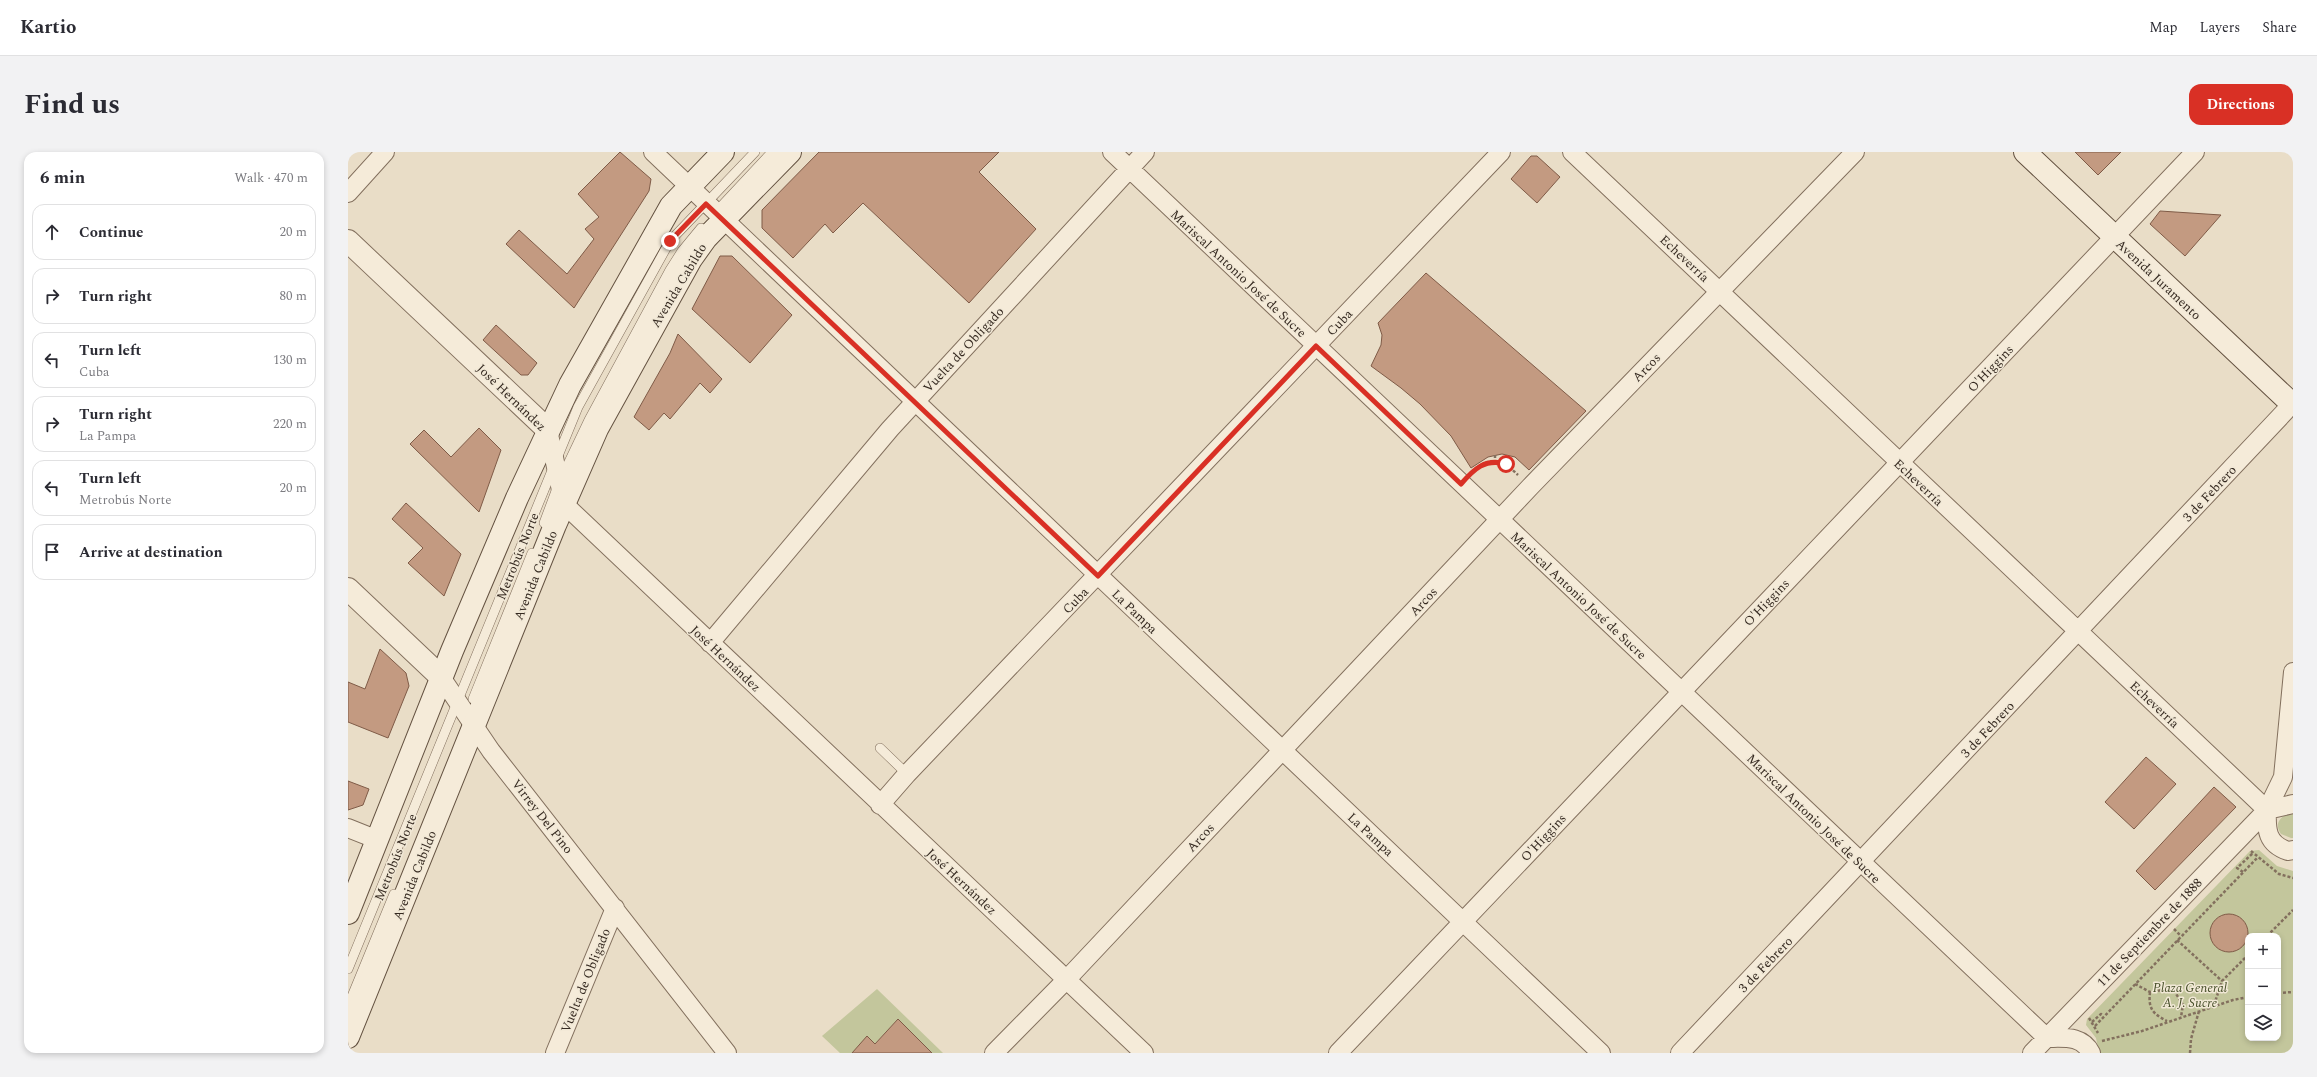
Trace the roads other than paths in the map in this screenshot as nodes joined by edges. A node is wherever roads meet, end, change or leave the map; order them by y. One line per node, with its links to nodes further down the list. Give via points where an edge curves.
1 (385, 152): 16 (street)
2 (653, 152): 15 (street, La Pampa)
3 (723, 152): 15 (main road)
4 (755, 152): 17 (lane, Metrobús Norte)
5 (772, 152): 17 (lane, Metrobús Norte)
6 (790, 152): 17 (main road, Avenida Cabildo)
7 (1112, 152): 14 (street, Mariscal Antonio José de Sucre)
8 (1145, 152): 14 (street, Vuelta de Obligado)
9 (1501, 152): 21 (street, Cuba)
10 (1572, 152): 20 (street, Echeverría)
11 (1854, 152): 20 (street, Arcos)
12 (2025, 152): 18 (main road, Avenida Juramento)
13 (2195, 152): 18 (street, O'Higgins)
14 (1129, 169): 21 (street, Mariscal Antonio José de Sucre); 22 (street, Vuelta de Obligado)
15 (689, 188): 17 (street, La Pampa); 24 (main road, via 671,206 660,224 570,385)
16 (348, 192)
17 (715, 212): 22 (street, La Pampa); 25 (lane, Metrobús Norte, via 687,221 663,252 578,407); 27 (lane, Metrobús Norte, via 682,251 670,270 589,420); 28 (main road, Avenida Cabildo, via 701,244 678,280 597,429)
18 (2116, 237): 23 (main road, Avenida Juramento); 26 (street, O'Higgins)
19 (348, 240): 24 (main road, José Hernández)
20 (1720, 291): 26 (street, Echeverría); 29 (street, Arcos)
21 (1316, 346): 29 (street, Mariscal Antonio José de Sucre); 30 (street, Cuba)
22 (915, 402): 30 (street, La Pampa); 33 (street, Vuelta de Obligado)
23 (2293, 404): 32 (street, 3 de Febrero)
24 (548, 430): 25 (street, José Hernández); 35 (main road)
25 (554, 463): 27 (street, José Hernández); 37 (lane, Metrobús Norte)
26 (1899, 463): 32 (street, Echeverría); 36 (street, O'Higgins)
27 (559, 483): 28 (street, José Hernández); 37 (lane, Metrobús Norte)
28 (564, 504): 33 (street, José Hernández); 37 (main road, Avenida Cabildo)
29 (1499, 520): 36 (street, Mariscal Antonio José de Sucre); 39 (street, Arcos)
30 (1098, 576): 39 (street, La Pampa); 40 (street, Cuba)
31 (348, 589): 35 (main road, Virrey Del Pino)
32 (2079, 632): 43 (street, Echeverría); 47 (street, 3 de Febrero)
33 (710, 643): 42 (street, José Hernández)
34 (2293, 672): 43 (street, 11 de Septiembre de 1888, via 2283,777)
35 (441, 677): 37 (street, Virrey Del Pino); 45 (main road)
36 (1681, 690): 47 (street, Mariscal Antonio José de Sucre); 51 (street, O'Higgins)
37 (465, 718): 49 (street, Virrey Del Pino); 52 (lane, Metrobús Norte); 55 (main road, Avenida Cabildo)
38 (880, 748): 40 (lane)
39 (1282, 750): 51 (street, La Pampa); 53 (street, Arcos)
40 (907, 774): 42 (street, Cuba)
41 (2293, 804): 43 (street)
42 (880, 805): 53 (street, José Hernández)
43 (2266, 810): 46 (street, via 2268,836 2281,849); 56 (street, 11 de Septiembre de 1888)
44 (348, 828): 45 (street)
45 (378, 840): 50 (main road)
46 (2293, 850)
47 (1861, 863): 56 (street, Mariscal Antonio José de Sucre); 64 (street, 3 de Febrero)
48 (399, 883): 54 (lane, Metrobús Norte)
49 (615, 908): 58 (street, Vuelta de Obligado); 59 (street, Virrey Del Pino)
50 (348, 913)
51 (1463, 921): 62 (street, O'Higgins); 63 (street, La Pampa)
52 (348, 969)
53 (1067, 979): 60 (street, Arcos); 61 (street, José Hernández)
54 (348, 1006)
55 (348, 1037)
56 (2047, 1045): 57 (street, via 2074,1038); 65 (street, 11 de Septiembre de 1888)
57 (2097, 1047)
58 (555, 1053)
59 (727, 1053)
60 (994, 1053)
61 (1144, 1053)
62 (1338, 1053)
63 (1601, 1053)
64 (1680, 1053)
65 (2032, 1053)

